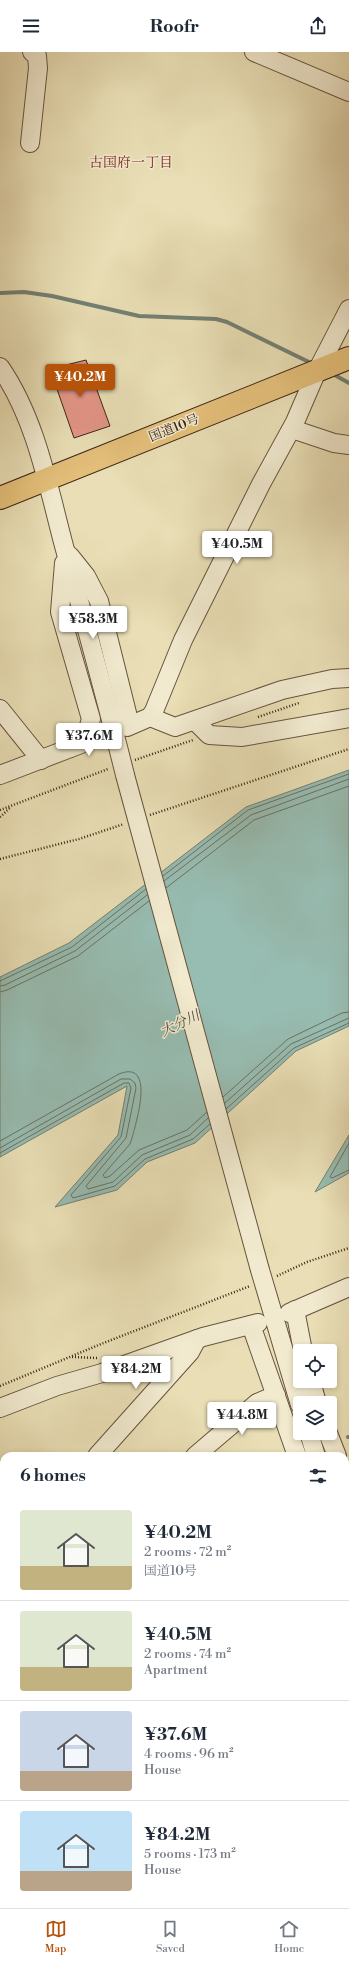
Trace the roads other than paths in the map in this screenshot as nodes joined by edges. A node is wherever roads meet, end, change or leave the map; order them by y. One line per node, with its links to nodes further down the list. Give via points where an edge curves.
1 (32, 52): 4 (street, via 37,56 38,68)
2 (254, 52): 3 (street)
3 (349, 92)
4 (30, 143)
5 (349, 310): 6 (street)
6 (327, 366): 8 (street); 10 (highway, 国道10号)
7 (0, 367): 10 (street, via 22,408)
8 (292, 429): 9 (street, via 334,443); 15 (street, via 261,484 183,640)
9 (349, 445)
10 (46, 479): 11 (highway, 国道10号); 12 (street)
11 (0, 498)
12 (65, 549): 15 (street, via 86,576 99,601 128,726); 19 (street, via 60,612 91,719 87,733); 26 (street, bridge, via 261,1276)
13 (349, 678): 17 (street, via 332,679 282,690)
14 (0, 709): 20 (street)
15 (150, 718): 17 (street, via 175,727)
16 (349, 718): 17 (street, via 242,738 209,735)
17 (195, 721)
18 (97, 738): 19 (street)
19 (70, 748): 20 (street)
20 (41, 760): 21 (street)
21 (0, 775)
22 (349, 1287): 24 (street, via 292,1311)
23 (197, 1339): 25 (street, via 255,1324); 27 (street, via 57,1386); 30 (street, via 190,1352)
24 (301, 1344)
25 (276, 1395): 31 (street, via 257,1403); 32 (street)
26 (297, 1396)
27 (3, 1409)
28 (311, 1440): 33 (street)
29 (331, 1440): 34 (street)
30 (101, 1452)
31 (200, 1452)
32 (296, 1452)
33 (315, 1452)
34 (335, 1452)

